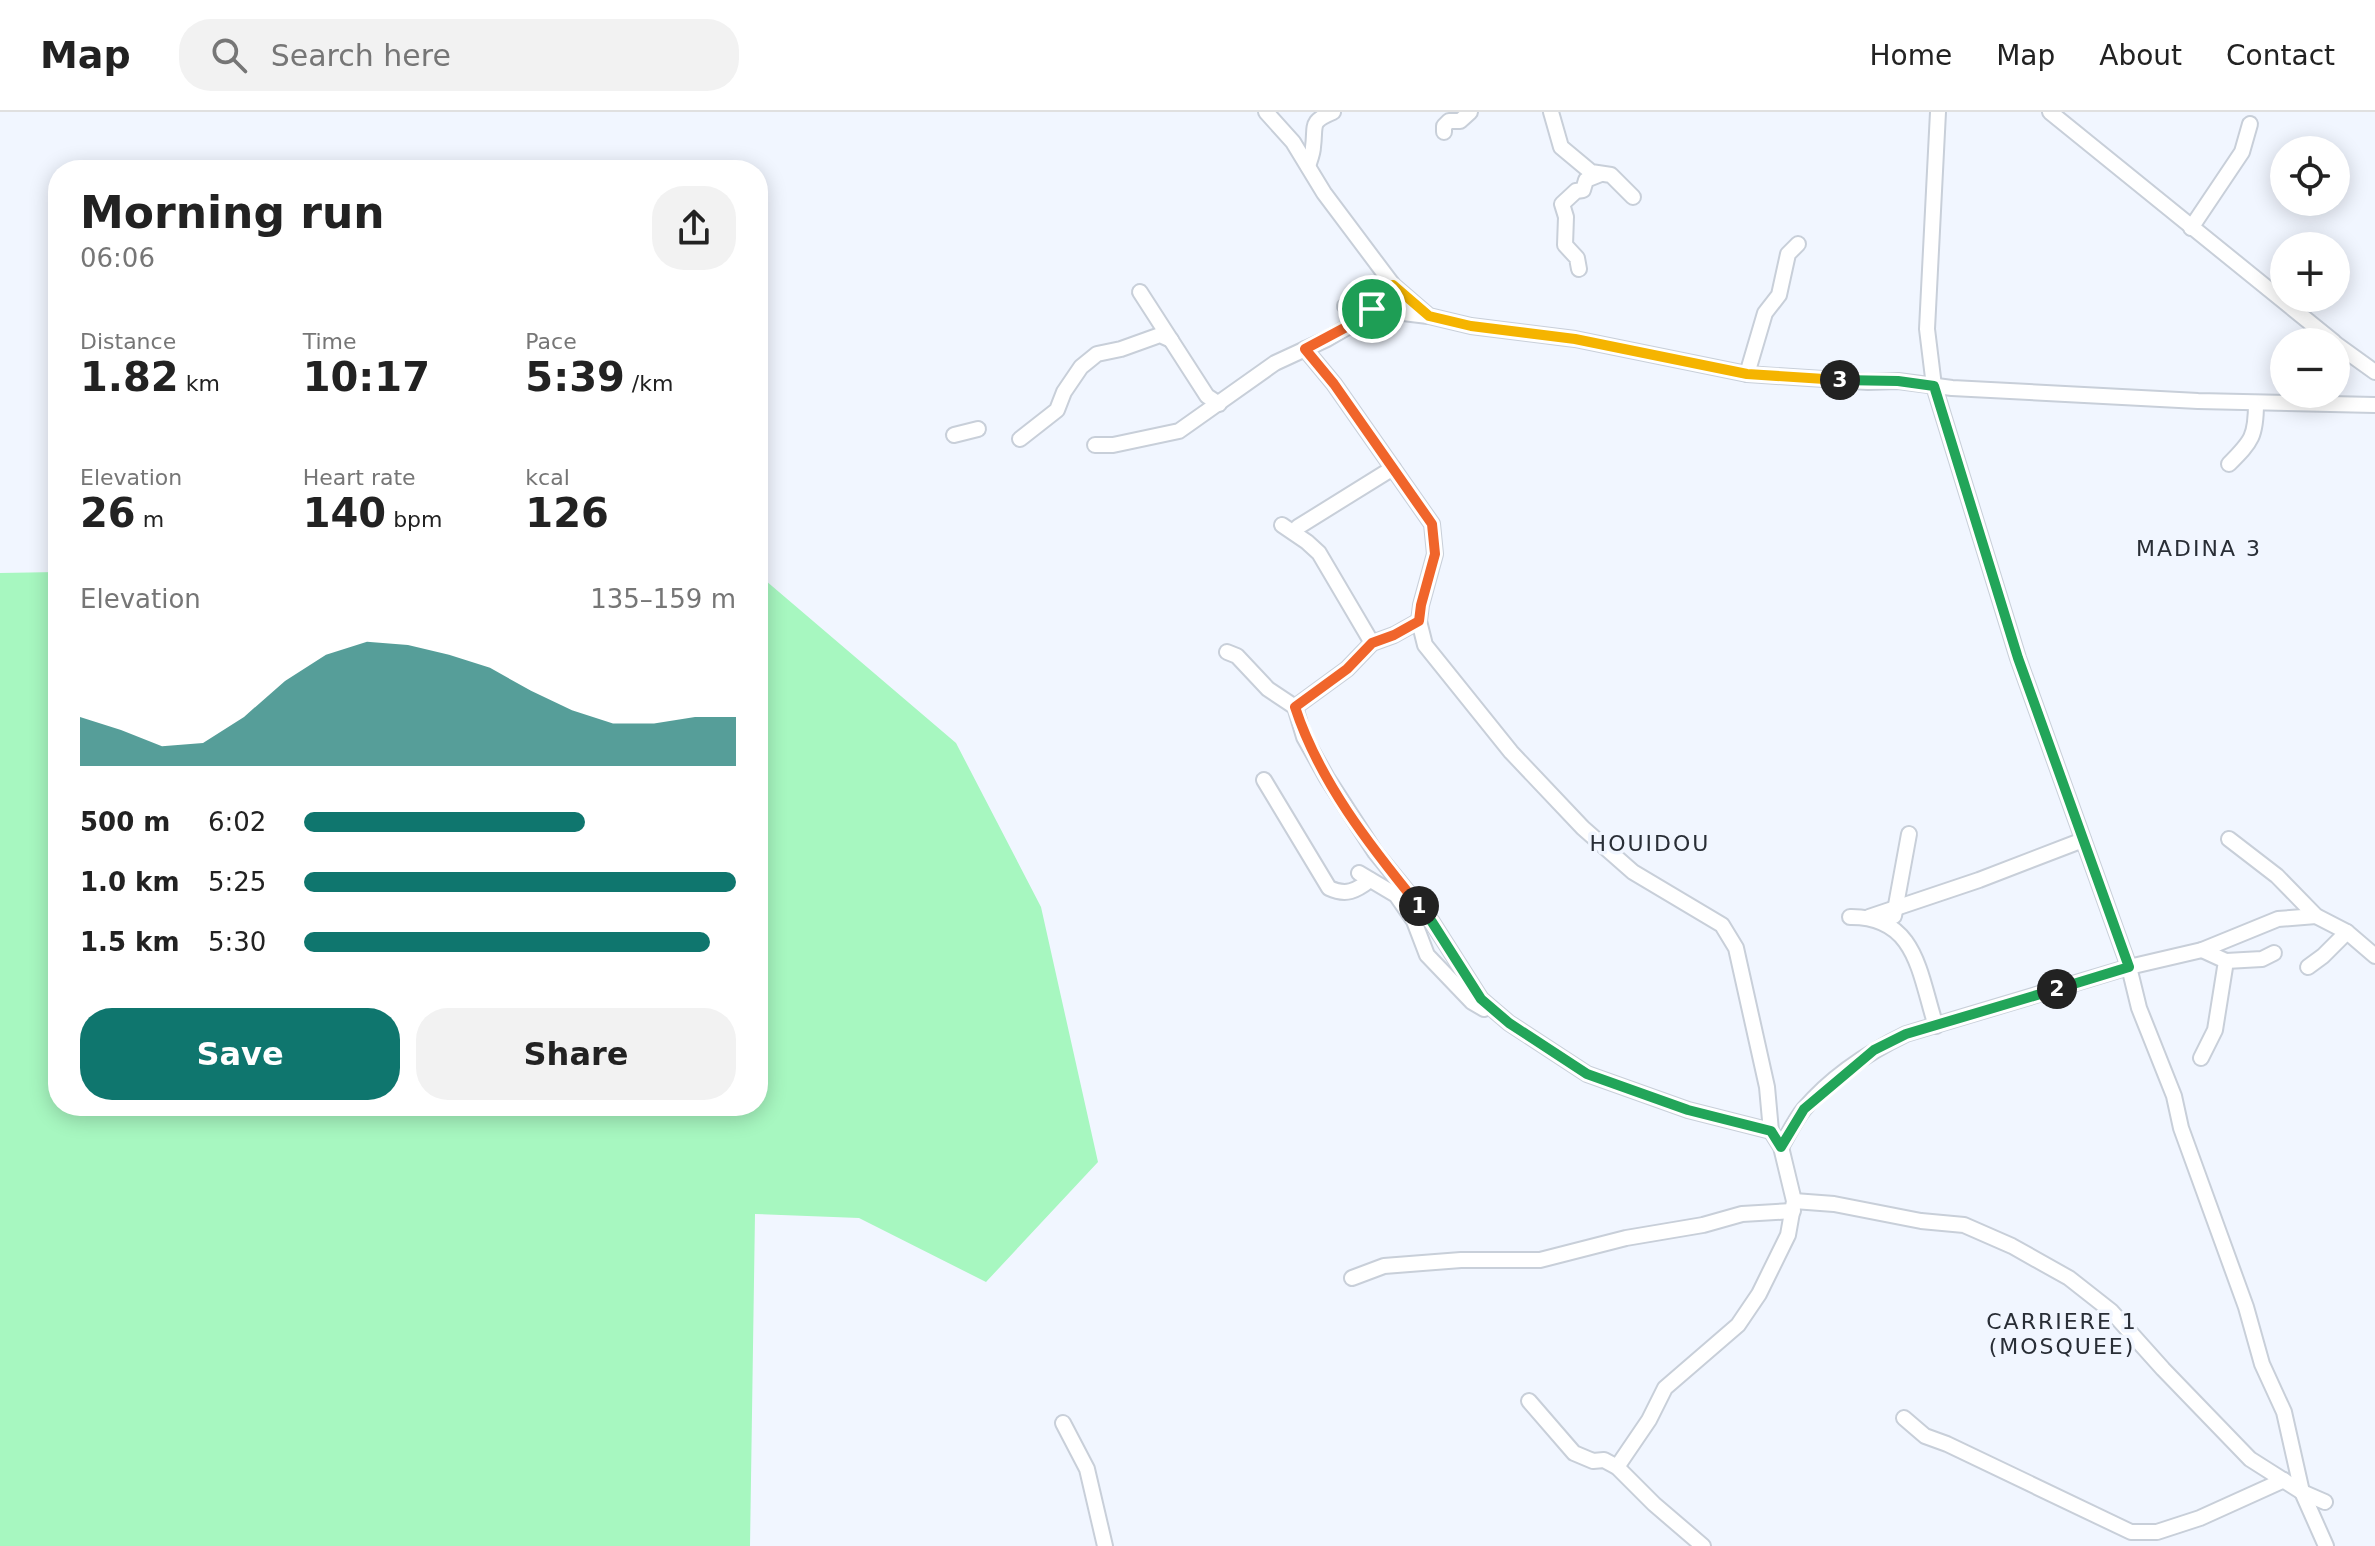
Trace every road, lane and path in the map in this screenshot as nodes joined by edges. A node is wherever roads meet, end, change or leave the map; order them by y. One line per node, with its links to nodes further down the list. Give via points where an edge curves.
1 (1266, 112): 9 (street)
2 (1470, 112): 8 (street, via 1460,121 1449,121)
3 (1551, 112): 10 (street, via 1561,147 1591,172)
4 (1938, 112): 26 (street, via 1927,329)
5 (2050, 112): 12 (street)
6 (1329, 113): 9 (street, via 1312,129)
7 (2250, 124): 12 (street, via 2242,152)
8 (1444, 132)
9 (1308, 166): 15 (street)
10 (1602, 174): 11 (street, via 1611,175); 14 (street, via 1586,180 1583,190 1562,204 1565,245)
11 (1633, 197)
12 (2191, 228): 20 (street)
13 (1798, 244): 25 (street, via 1788,254 1779,295 1765,313)
14 (1579, 269)
15 (1393, 285): 18 (street); 19 (street)
16 (1140, 292): 21 (street)
17 (1345, 306): 18 (street)
18 (1372, 309): 19 (street); 22 (street)
19 (1429, 316): 25 (street)
20 (2316, 328)
21 (1171, 340): 28 (street, via 1207,396); 32 (street, via 1160,335 1097,354 1081,367 1057,410)
22 (1305, 349): 28 (street, via 1275,363); 35 (street)
23 (2350, 354): 24 (street)
24 (2375, 372)
25 (1747, 374): 26 (street)
26 (1934, 386): 27 (street); 45 (street, via 2018,658)
27 (2256, 403): 29 (street); 34 (street, via 2250,443)
28 (1219, 404): 33 (street, via 1179,431)
29 (2373, 404)
30 (978, 429): 31 (street)
31 (954, 435)
32 (1020, 439)
33 (1095, 445)
34 (2229, 464)
35 (1393, 468): 37 (street); 38 (street, via 1432,524 1435,554)
36 (1282, 525): 39 (street, via 1319,553)
37 (1298, 527)
38 (1419, 621): 39 (street); 61 (street, via 1425,645 1511,752 1583,828 1633,872 1722,925 1731,936 1767,1087)
39 (1372, 643): 41 (street, via 1347,669)
40 (1227, 652): 41 (street)
41 (1295, 707): 58 (street, via 1304,737 1375,852 1432,922 1474,991)
42 (1264, 780): 58 (street, via 1329,888 1354,892 1365,877 1396,895 1414,921 1427,955 1446,977 1472,1002)
43 (1909, 834): 46 (street)
44 (2229, 839): 47 (street, via 2277,876)
45 (2083, 840): 46 (street); 56 (street)
46 (1896, 908): 49 (street); 50 (street)
47 (2316, 916): 51 (street); 52 (street, via 2278,919)
48 (1850, 917): 49 (street)
49 (1869, 917): 50 (street)
50 (1893, 926): 59 (street, via 1909,943)
51 (2347, 932): 54 (street); 57 (street)
52 (2202, 950): 55 (street); 56 (street)
53 (2274, 953): 55 (street)
54 (2375, 956)
55 (2226, 961): 60 (street, via 2215,1030)
56 (2129, 967): 59 (street); 70 (street, via 2262,1364 2284,1412)
57 (2308, 967)
58 (1506, 1020): 61 (street, via 1587,1074 1688,1110)
59 (1936, 1026): 62 (street, via 1906,1034 1864,1058 1804,1109)
60 (2201, 1058)
61 (1771, 1131): 62 (street)
62 (1781, 1147): 63 (street)
63 (1794, 1206): 64 (street, via 1540,1260 1384,1266); 68 (street, via 1788,1235 1738,1325 1665,1388); 69 (street, via 1834,1204 1964,1225 2012,1246 2069,1278 2111,1311 2250,1459)
64 (1352, 1278)
65 (1529, 1401): 68 (street, via 1574,1453)
66 (1904, 1418): 69 (street, via 1925,1436 2131,1532 2157,1532 2200,1518)
67 (1063, 1423): 72 (street, via 1087,1469)
68 (1617, 1467): 73 (street)
69 (2284, 1480): 70 (street)
70 (2302, 1492): 71 (street); 74 (street)
71 (2325, 1502)
72 (1105, 1546)
73 (1703, 1546)
74 (2326, 1546)

